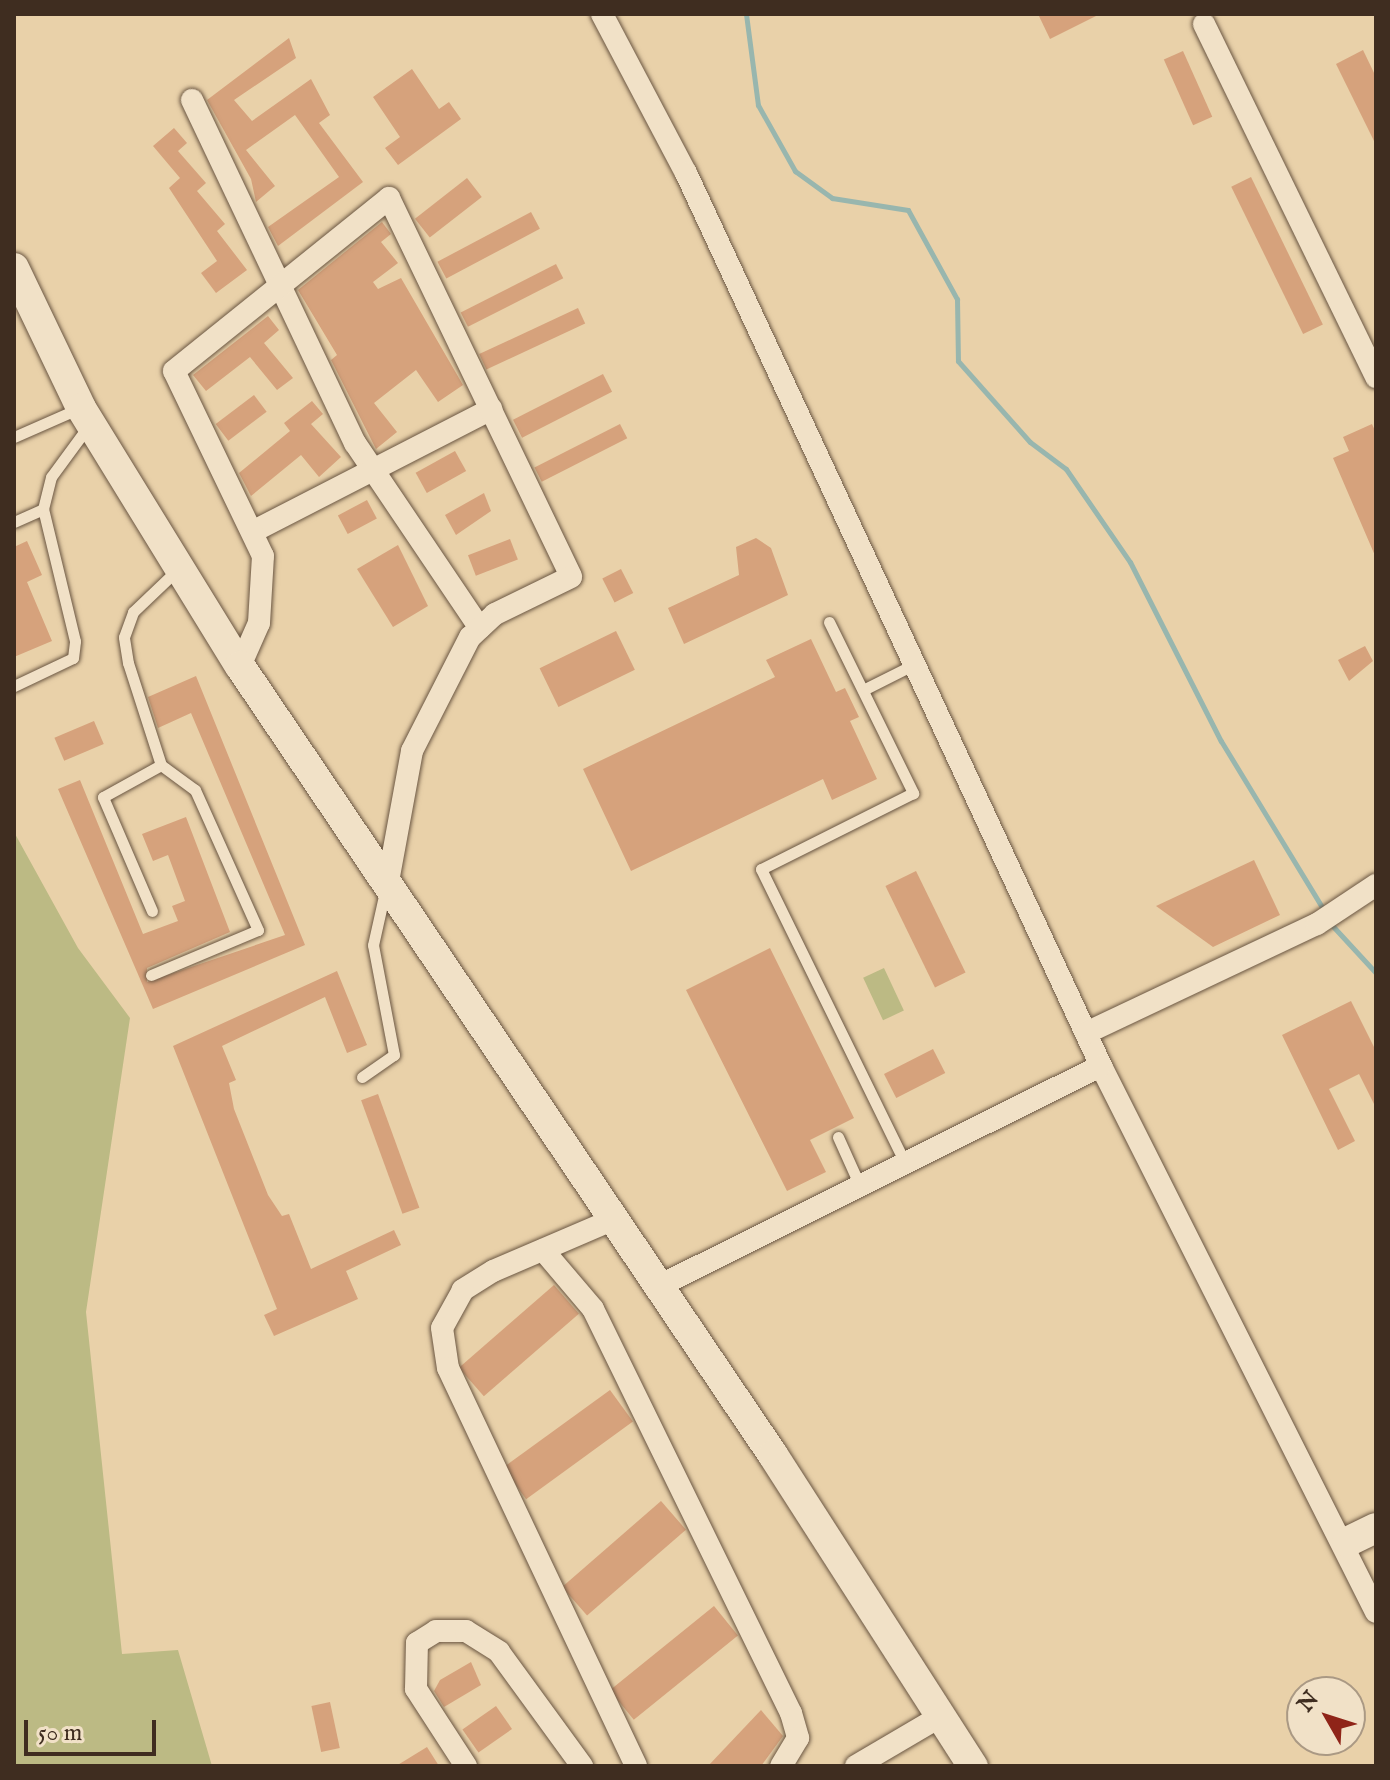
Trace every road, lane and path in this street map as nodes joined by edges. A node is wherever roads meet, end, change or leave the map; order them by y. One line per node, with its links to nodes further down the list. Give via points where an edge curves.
1 (602, 14): 17 (street, via 686,173)
2 (1204, 24): 6 (street)
3 (192, 100): 5 (street)
4 (14, 268): 8 (street)
5 (280, 279): 7 (street, via 389,198); 10 (street); 13 (street, via 174,371)
6 (1376, 377)
7 (491, 409): 10 (street); 16 (street, via 571,577)
8 (86, 416): 9 (lane); 11 (lane, via 51,477); 14 (street)
9 (14, 437)
10 (374, 470): 13 (street); 16 (street)
11 (43, 509): 12 (lane); 19 (lane, via 75,641 73,658)
12 (14, 522)
13 (254, 531): 18 (street, via 264,587)
14 (179, 569): 18 (street); 21 (lane, via 149,591 124,637)
15 (829, 622): 20 (lane)
16 (480, 628): 22 (street, via 412,751)
17 (913, 665): 20 (lane); 26 (street)
18 (240, 666): 22 (street)
19 (14, 686)
20 (863, 690): 30 (lane, via 913,793 761,869)
21 (161, 765): 24 (lane, via 103,797); 25 (lane, via 195,790 258,930)
22 (388, 882): 28 (lane, via 373,945 394,1055); 32 (street)
23 (1376, 885): 26 (street, via 1317,924)
24 (152, 911)
25 (151, 975)
26 (1086, 1033): 27 (street)
27 (1101, 1066): 30 (street); 36 (street)
28 (362, 1077)
29 (838, 1137): 31 (lane)
30 (905, 1163): 31 (street)
31 (860, 1186): 34 (street)
32 (612, 1220): 33 (street); 34 (street)
33 (543, 1250): 41 (street, via 493,1271 449,1308 442,1328 448,1368); 42 (street, via 593,1309 791,1713 798,1738)
34 (657, 1287): 38 (street)
35 (1376, 1528): 36 (street)
36 (1347, 1542): 37 (street)
37 (1376, 1612)
38 (941, 1716): 43 (street); 44 (street)
39 (466, 1766): 40 (street, via 416,1689 417,1643 436,1631 466,1631 499,1652)
40 (582, 1766)
41 (636, 1766)
42 (781, 1766)
43 (856, 1766)
44 (973, 1766)

